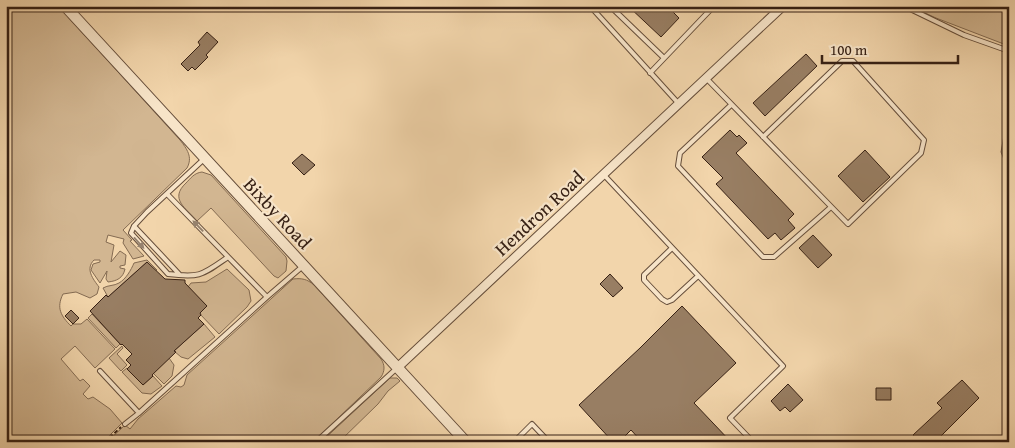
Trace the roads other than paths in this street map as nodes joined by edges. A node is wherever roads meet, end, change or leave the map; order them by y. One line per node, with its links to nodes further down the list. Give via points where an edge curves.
1 (65, 6): 14 (street, Bixby Road)
2 (610, 6): 8 (lane)
3 (714, 6): 8 (lane)
4 (783, 6): 10 (street, Hendron Road)
5 (904, 6): 7 (lane, via 964,35)
6 (592, 7): 9 (lane)
7 (1009, 51)
8 (664, 58): 9 (lane)
9 (650, 72): 11 (lane)
10 (706, 78): 11 (street, Hendron Road); 12 (lane)
11 (679, 104): 15 (street, Hendron Road)
12 (731, 105): 13 (lane); 17 (lane, via 680,153 678,166 763,257 774,257)
13 (763, 137): 17 (lane); 17 (lane, via 842,61 853,60 924,140 921,153 848,224)
14 (204, 159): 16 (lane); 21 (street, Bixby Road)
15 (604, 175): 19 (lane); 25 (street, Hendron Road)
16 (167, 194): 18 (lane); 20 (lane, one-way to 16)
17 (831, 207)
18 (134, 226): 22 (lane); 22 (lane, one-way to 22, via 131,233 168,274)
19 (672, 248): 23 (lane); 23 (lane, via 644,275 650,287 667,302)
20 (228, 257): 22 (lane, via 204,273 189,277); 24 (lane)
21 (303, 266): 24 (lane); 25 (street, Bixby Road)
22 (180, 275)
23 (698, 276): 33 (lane, via 783,366 730,418)
24 (267, 297): 27 (lane)
25 (397, 368): 29 (lane, Hendron Road); 30 (street, Bixby Road)
26 (100, 371): 27 (lane)
27 (139, 413): 28 (lane)
28 (124, 424)
29 (316, 442)
30 (466, 442)
31 (518, 442): 32 (lane, via 516,440 532,424)
32 (549, 442)
33 (753, 442)

